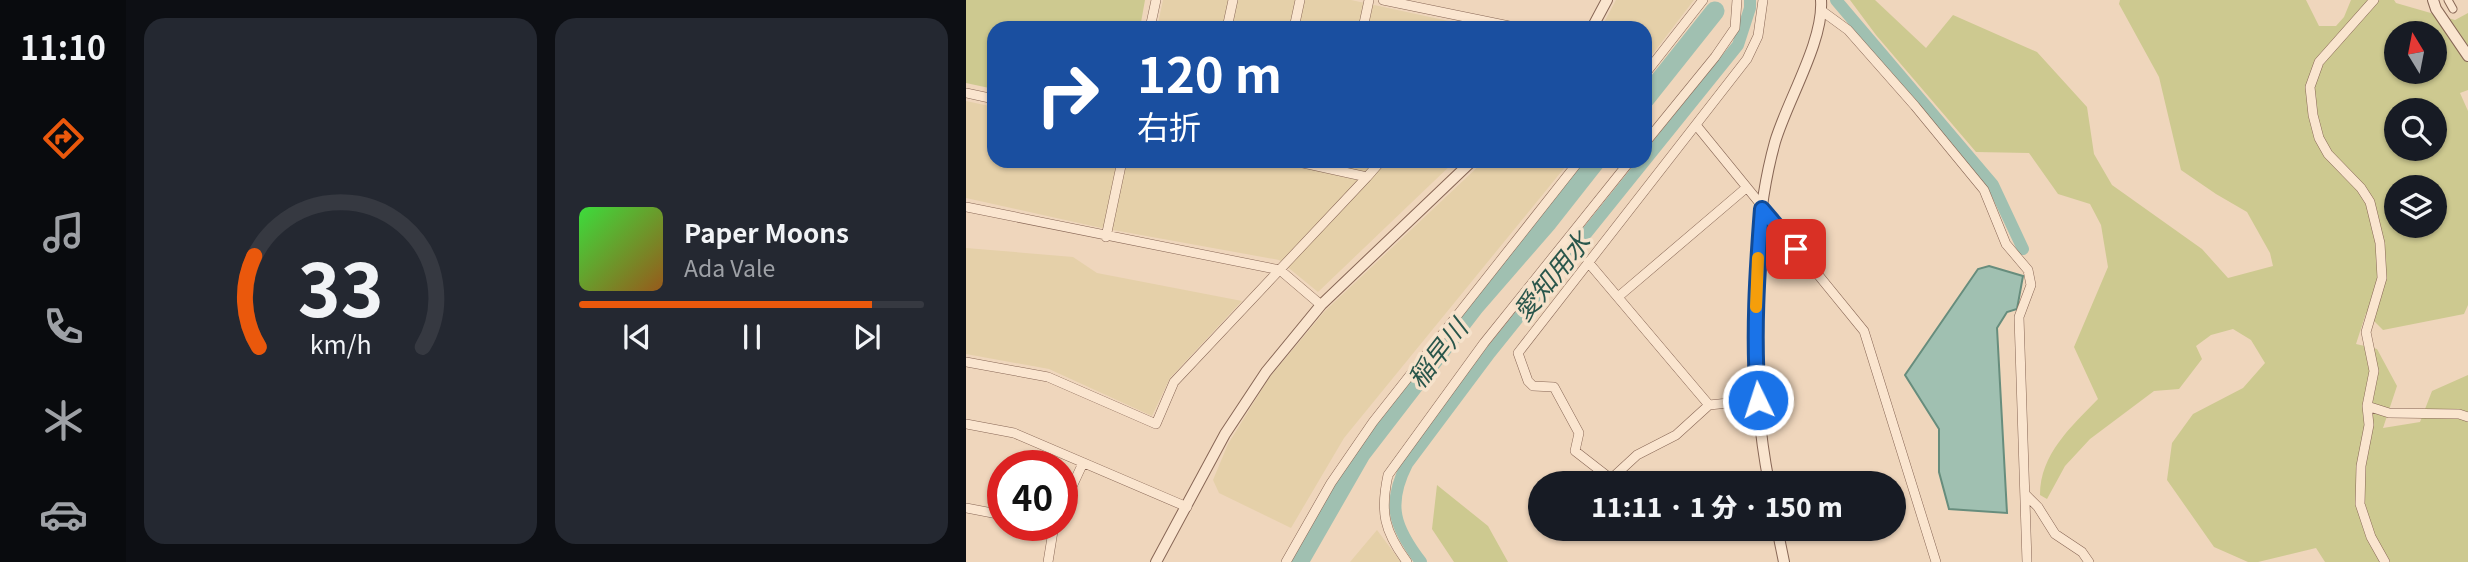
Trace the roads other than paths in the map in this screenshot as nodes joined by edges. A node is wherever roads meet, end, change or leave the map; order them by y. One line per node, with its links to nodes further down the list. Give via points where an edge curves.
1 (1156, 0): 15 (street)
2 (1233, 0): 16 (street)
3 (1300, 0): 17 (street)
4 (1369, 0): 18 (street)
5 (1383, 0): 19 (street)
6 (1607, 0): 20 (street)
7 (1703, 0): 22 (street)
8 (1737, 0): 26 (street, via 1735,29)
9 (1763, 0): 25 (street, via 1758,36 1747,59)
10 (2374, 0): 45 (street, via 2319,62 2310,87 2319,138 2370,202 2379,243 2382,278 2366,332 2374,371)
11 (2433, 0): 21 (street)
12 (2448, 0): 14 (street)
13 (1821, 6): 36 (street, via 1813,44 1775,142); 51 (street, via 1849,30 1984,190 2006,244 2028,270 2031,285 2019,317)
14 (2454, 9)
15 (1152, 21)
16 (1228, 21)
17 (1296, 21)
18 (1364, 21)
19 (1476, 21)
20 (1596, 21)
21 (2468, 56)
22 (1652, 65)
23 (966, 93): 24 (street)
24 (987, 98)
25 (1696, 125): 34 (street); 38 (street)
26 (1652, 134)
27 (1121, 168): 37 (street)
28 (1326, 168): 33 (street)
29 (1375, 168): 33 (street)
30 (1465, 168): 41 (street)
31 (1573, 168): 59 (street, via 1373,422)
32 (1624, 168): 60 (street, via 1484,343 1388,475 1382,501 1385,522)
33 (1367, 177): 39 (street)
34 (1746, 188): 36 (street); 40 (street)
35 (966, 207): 37 (street)
36 (1762, 209): 43 (street, via 1755,359); 62 (street, via 1864,331)
37 (1106, 237): 39 (street)
38 (1588, 262): 40 (street); 44 (street, via 1518,354 1533,386 1554,387 1579,433 1574,446 1579,456 1611,480 1637,455 1675,435)
39 (1280, 270): 41 (street); 42 (street, via 1174,382 1156,424 1048,377)
40 (1618, 297): 44 (street)
41 (1321, 305): 52 (street, via 1266,372 1225,434)
42 (966, 362)
43 (1758, 400): 44 (street); 49 (street)
44 (1709, 405)
45 (2367, 406): 46 (street, via 2389,413); 65 (street, via 2360,504)
46 (2468, 417)
47 (966, 424): 48 (street, via 1014,433)
48 (1083, 463): 50 (street); 52 (street)
49 (1767, 471)
50 (1078, 474)
51 (2025, 494): 63 (street); 64 (street, via 2055,534)
52 (1187, 507): 58 (street)
53 (966, 508): 54 (street)
54 (987, 512)
55 (1051, 541): 57 (street)
56 (1780, 541): 61 (street)
57 (1048, 562)
58 (1156, 562)
59 (1286, 562)
60 (1407, 562)
61 (1784, 562)
62 (1936, 562)
63 (2027, 562)
64 (2089, 562)
65 (2385, 562)

